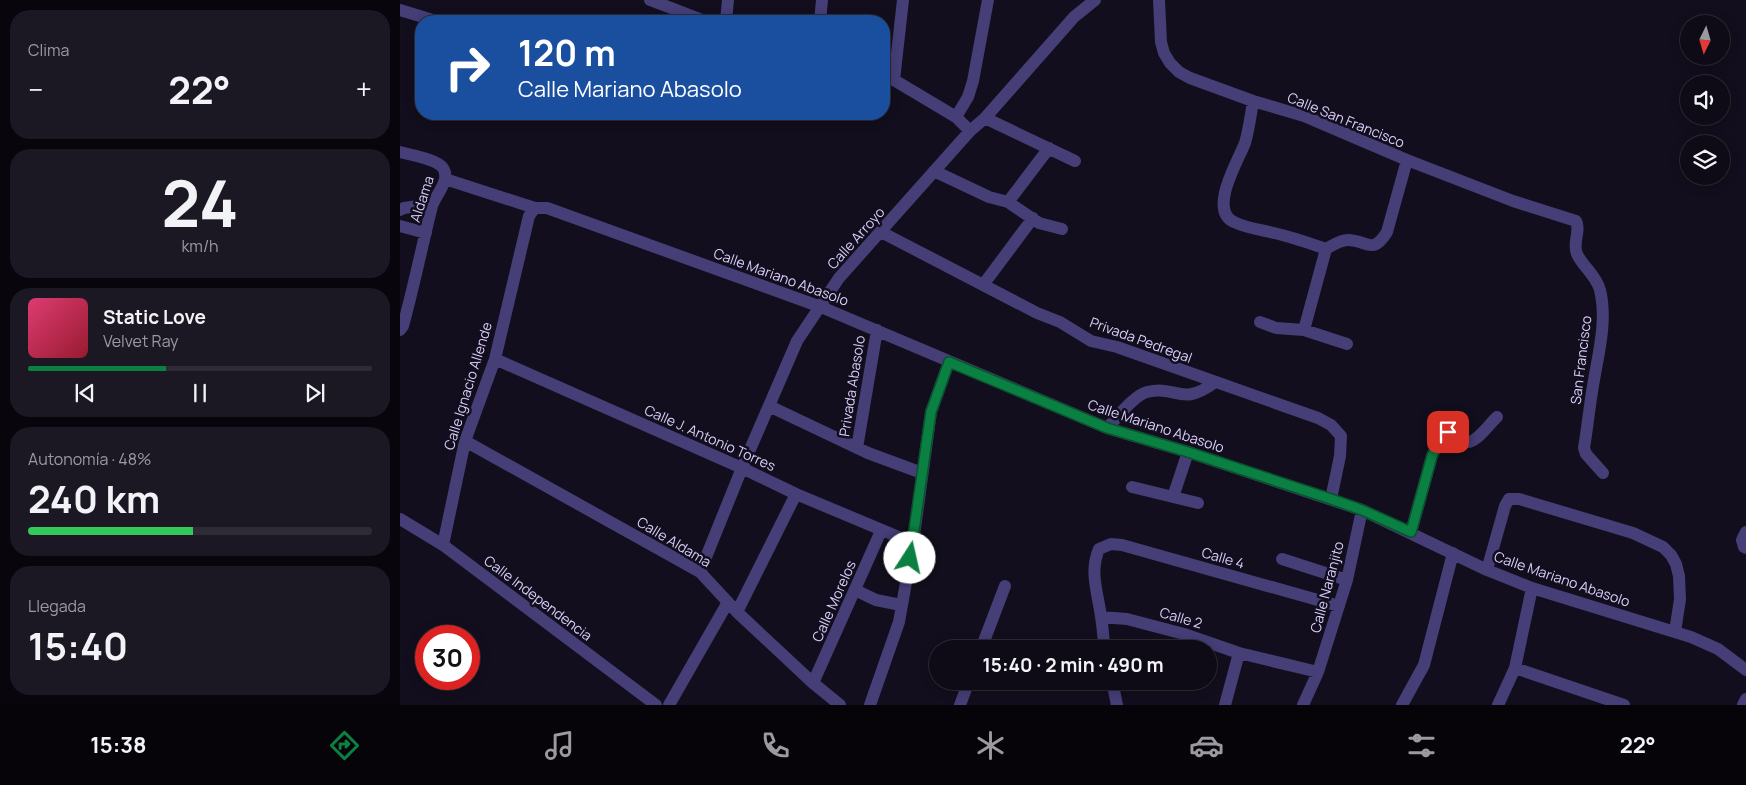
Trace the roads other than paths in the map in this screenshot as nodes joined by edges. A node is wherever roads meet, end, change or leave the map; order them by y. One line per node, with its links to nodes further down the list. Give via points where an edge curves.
1 (650, 0): 10 (street)
2 (728, 0): 11 (street)
3 (822, 0): 12 (street)
4 (903, 0): 13 (street)
5 (988, 0): 16 (street, via 973,81)
6 (1095, 0): 17 (street, Calle Arroyo, via 1074,17)
7 (1158, 0): 15 (street, Calle San Francisco, via 1161,42 1170,64 1190,78)
8 (400, 10): 9 (street)
9 (416, 15)
10 (689, 15)
11 (727, 15)
12 (821, 15)
13 (890, 72)
14 (890, 79): 16 (street)
15 (1252, 101): 22 (street, Calle San Francisco, via 1304,116); 35 (street, via 1245,142 1225,190 1224,213 1232,222 1242,226)
16 (956, 117): 18 (street)
17 (985, 118): 18 (street, Calle Arroyo); 19 (street)
18 (970, 131): 23 (street, Calle Arroyo)
19 (1049, 148): 21 (street); 25 (street)
20 (405, 154): 24 (street, Aldama, via 436,162 442,166)
21 (1075, 160)
22 (1407, 160): 30 (street, Calle San Francisco, via 1513,201); 35 (street, via 1382,239 1368,246 1346,240)
23 (934, 171): 25 (street, via 989,197); 33 (street, Calle Arroyo)
24 (445, 180): 26 (street, Aldama); 27 (street, Calle Mariano Abasolo)
25 (1008, 202): 29 (street)
26 (433, 204): 28 (street); 34 (street, Aldama)
27 (535, 208): 38 (street, Calle Mariano Abasolo, via 547,208); 44 (street, Calle Ignacio Allende, via 530,216)
28 (400, 210)
29 (1034, 218): 32 (street, via 1039,223); 36 (street)
30 (1576, 221): 54 (street, San Francisco, via 1577,254 1600,288 1601,340 1584,448)
31 (400, 226): 34 (street)
32 (1062, 229)
33 (881, 232): 36 (street, Privada Pedregal); 38 (street, Calle Arroyo, via 839,278)
34 (426, 233): 37 (street, Aldama)
35 (1326, 249): 42 (street)
36 (983, 286): 46 (street, Privada Pedregal, via 1060,322 1091,341 1117,347)
37 (406, 295): 40 (street, Aldama, via 404,326)
38 (821, 307): 41 (street, Calle Mariano Abasolo); 47 (street, Calle Arroyo, via 797,341)
39 (1260, 322): 42 (street, via 1276,328)
40 (400, 330)
41 (877, 330): 45 (street, Calle Mariano Abasolo); 51 (street, Privada Abasolo)
42 (1304, 330): 43 (street)
43 (1346, 344)
44 (495, 359): 50 (street, Calle Ignacio Allende); 53 (street, Calle J. Antonio Torres)
45 (949, 362): 49 (street, Calle Mariano Abasolo); 55 (street, via 931,412)
46 (1214, 383): 49 (street, via 1187,396 1147,392); 59 (street, Privada Pedregal, via 1318,418 1331,426 1341,436)
47 (769, 406): 51 (street); 53 (street, Calle Arroyo)
48 (1497, 417): 64 (street, via 1470,442 1448,432 1443,433 1432,456)
49 (1107, 428): 52 (street, Calle Mariano Abasolo)
50 (465, 441): 67 (street, Calle Ignacio Allende); 72 (street, Calle Aldama)
51 (857, 448): 55 (street)
52 (1188, 452): 58 (street); 59 (street, Calle Mariano Abasolo)
53 (742, 468): 57 (street, Calle J. Antonio Torres); 72 (street, Calle Arroyo)
54 (1602, 473)
55 (922, 474): 66 (street)
56 (1132, 487): 58 (street)
57 (796, 494): 63 (street, Calle J. Antonio Torres); 79 (street)
58 (1173, 497): 60 (street)
59 (1331, 499): 61 (street, Calle Mariano Abasolo)
60 (1198, 503)
61 (1362, 510): 64 (street, Calle Mariano Abasolo); 73 (street, Calle Naranjito)
62 (400, 519): 67 (street, Calle Independencia)
63 (881, 531): 66 (street, Calle J. Antonio Torres); 76 (street, Calle Morelos)
64 (1411, 532): 69 (street, Calle Mariano Abasolo)
65 (1746, 532): 68 (street, via 1742,540)
66 (913, 543): 77 (street)
67 (443, 545): 92 (street, Calle Independencia)
68 (1746, 548)
69 (1453, 553): 71 (street, Calle Mariano Abasolo); 100 (street, via 1424,665)
70 (1282, 559): 73 (street)
71 (1487, 570): 75 (street, Calle Mariano Abasolo); 81 (street, via 1505,506 1510,499 1633,533 1663,547 1676,564 1680,599)
72 (700, 572): 79 (street, Calle Aldama)
73 (1347, 580): 78 (street, Calle Naranjito)
74 (1005, 586): 82 (street)
75 (1532, 588): 81 (street, Calle Mariano Abasolo); 86 (street)
76 (855, 590): 77 (street, via 876,600); 88 (street, Calle Morelos)
77 (901, 605): 95 (street, via 895,636)
78 (1338, 606): 80 (street, Calle 4, via 1111,544 1099,550 1096,557 1094,579); 87 (street, Calle Naranjito)
79 (733, 607): 88 (street, Calle Aldama); 93 (street)
80 (1101, 617): 83 (street); 84 (street, Calle 2, via 1127,619)
81 (1674, 632): 85 (street, Calle Mariano Abasolo, via 1718,649)
82 (984, 640)
83 (1104, 640)
84 (1239, 653): 87 (street, Calle 2); 98 (street)
85 (1742, 667)
86 (1514, 668): 101 (street); 102 (street)
87 (1318, 672): 99 (street, Calle Naranjito)
88 (814, 683): 94 (street, Calle Aldama)
89 (966, 690): 96 (street)
90 (1114, 690): 97 (street)
91 (1746, 699): 103 (street)
92 (656, 705)
93 (669, 705)
94 (840, 705)
95 (870, 705)
96 (960, 705)
97 (1117, 705)
98 (1225, 705)
99 (1303, 705)
100 (1402, 705)
101 (1498, 705)
102 (1624, 705)
103 (1743, 705)

